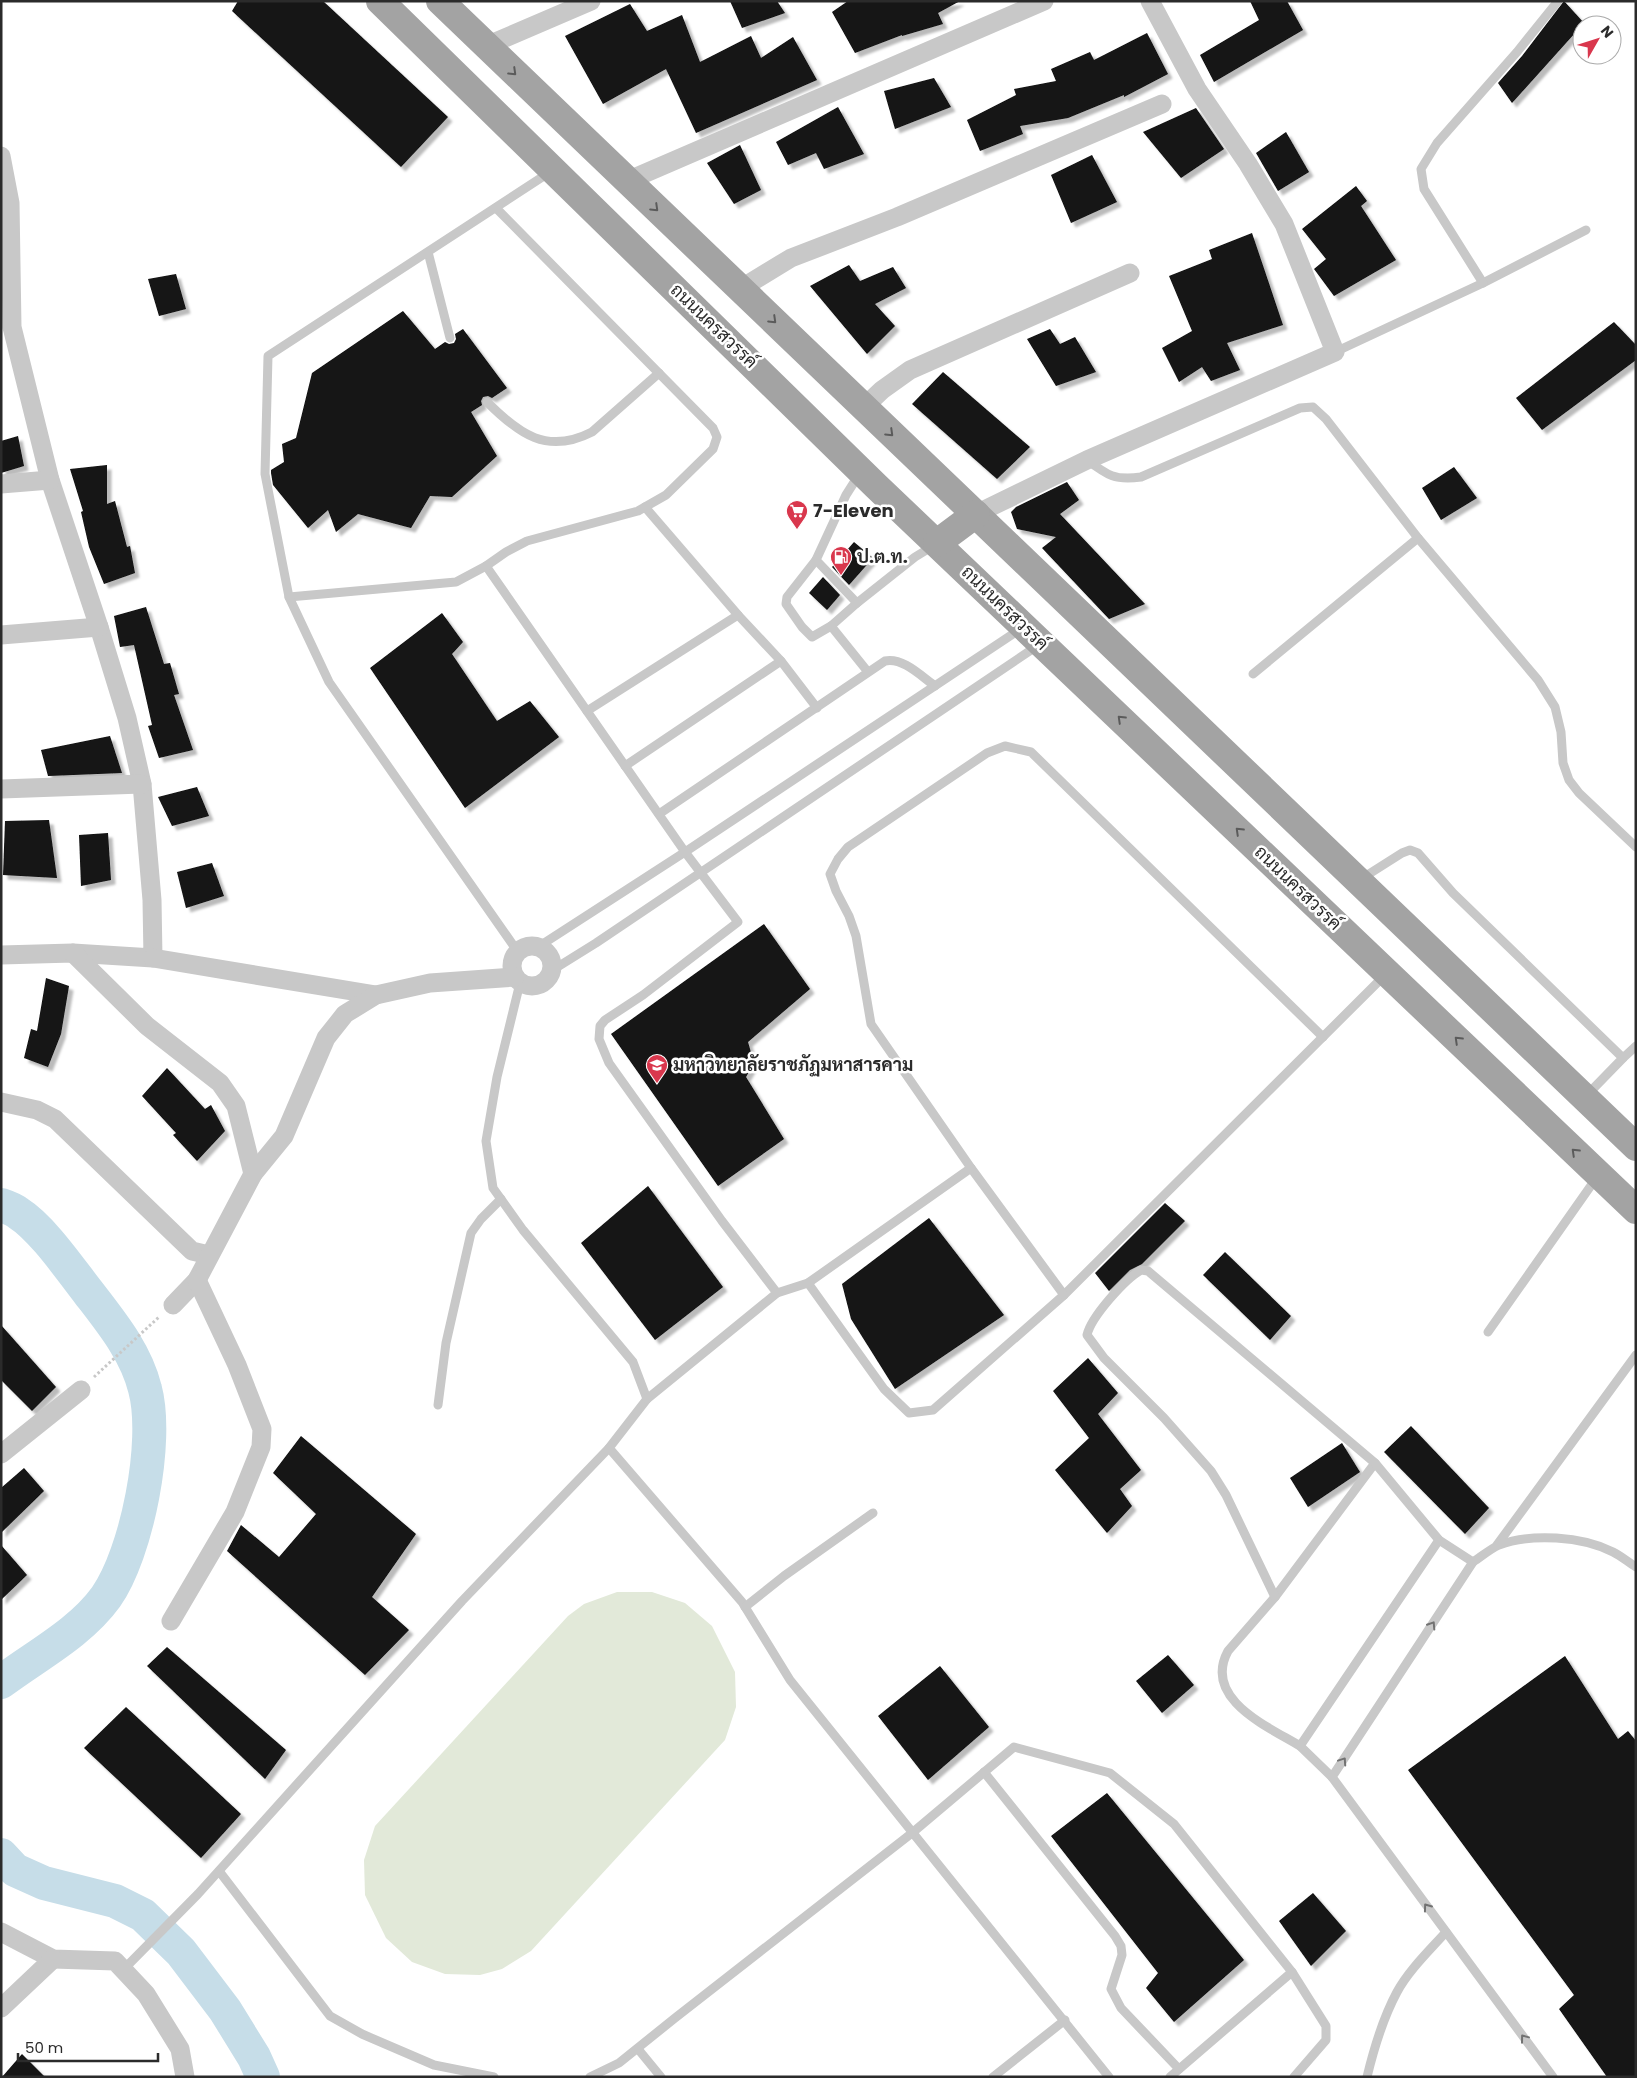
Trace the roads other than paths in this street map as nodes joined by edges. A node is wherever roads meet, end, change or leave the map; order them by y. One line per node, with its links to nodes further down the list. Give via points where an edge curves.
1 (380, 1): 10 (main road, ถนนนครสวรรค์)
2 (440, 1): 7 (main road)
3 (591, 1): 7 (street)
4 (1044, 1): 11 (street)
5 (1150, 1): 20 (street, via 1197,89 1284,224)
6 (1558, 1): 16 (lane, via 1437,143 1421,168 1424,189)
7 (486, 46): 11 (main road, one-way to 11)
8 (1162, 104): 17 (street, via 897,217 791,258)
9 (1, 156): 18 (street, via 10,203)
10 (554, 170): 12 (lane); 25 (main road, ถนนนครสวรรค์)
11 (627, 181): 17 (main road, one-way to 17)
12 (496, 208): 14 (lane); 21 (lane)
13 (1586, 230): 16 (lane)
14 (428, 252): 19 (lane); 34 (lane, via 268,356 265,474)
15 (1130, 274): 23 (street, via 910,370)
16 (1483, 283): 20 (lane)
17 (740, 289): 23 (main road, one-way to 23)
18 (7, 327): 26 (street)
19 (450, 338)
20 (1335, 352): 24 (street)
21 (659, 374): 22 (lane, via 592,432 562,442 540,440 521,432); 28 (lane, via 713,428 716,440 713,449 666,495)
22 (487, 402)
23 (864, 407): 29 (main road, one-way to 29)
24 (1087, 460): 29 (street); 30 (lane, via 1119,479 1140,477 1300,408 1313,407 1326,419)
25 (861, 470): 31 (main road, ถนนนครสวรรค์); 32 (lane)
26 (50, 480): 27 (street); 37 (street)
27 (1, 484)
28 (645, 507): 33 (lane, via 535,538 515,546); 36 (lane)
29 (976, 514): 31 (main road); 54 (main road)
30 (1418, 538): 43 (lane); 51 (lane, via 1543,687 1555,707 1563,763 1569,780)
31 (937, 543): 35 (lane); 40 (main road, ถนนนครสวรรค์)
32 (816, 560): 35 (lane); 38 (lane, via 787,597 786,604 812,637)
33 (486, 566): 34 (lane, via 456,582); 46 (lane)
34 (290, 598): 56 (lane, via 329,682)
35 (857, 603): 38 (lane)
36 (738, 615): 41 (lane); 46 (lane)
37 (100, 626): 39 (street); 48 (street)
38 (831, 626): 42 (lane)
39 (1, 635)
40 (1033, 635): 44 (lane); 53 (lane); 61 (main road, ถนนนครสวรรค์, one-way to 40)
41 (780, 661): 45 (lane); 47 (lane)
42 (868, 672): 44 (lane, via 885,661 896,660); 45 (lane)
43 (1253, 674)
44 (935, 686): 52 (lane)
45 (817, 708): 50 (lane)
46 (587, 711): 47 (lane)
47 (625, 766): 50 (lane)
48 (142, 784): 49 (street); 59 (street, via 152,900)
49 (1, 789)
50 (659, 814): 52 (lane)
51 (1636, 847)
52 (685, 852): 53 (lane); 55 (lane)
53 (699, 872): 60 (lane); 78 (lane, via 738,922 605,1020 600,1026 599,1039 609,1064)
54 (1358, 881): 66 (lane, via 1402,853 1415,851 1453,893); 67 (main road)
55 (538, 947): 56 (street, via 531,946); 60 (street, via 550,959)
56 (518, 952): 62 (street, via 512,964)
57 (73, 953): 58 (street); 59 (street); 71 (street, via 146,1026 220,1083 236,1106)
58 (1, 955)
59 (153, 958): 63 (street)
60 (551, 971): 62 (street, via 538,986 526,986)
61 (1387, 972): 64 (lane); 72 (main road, ถนนนครสวรรค์, one-way to 61)
62 (517, 980): 63 (street, via 430,983); 73 (lane, via 486,1141 494,1188)
63 (376, 995): 71 (street, via 345,1014 326,1038 284,1136)
64 (1323, 1037): 70 (lane, via 1031,752 1005,746 987,753 862,837 843,853 830,874 856,936 870,1024); 79 (lane)
65 (1636, 1046): 66 (lane)
66 (1623, 1058): 67 (lane)
67 (1585, 1098): 69 (main road)
68 (1, 1102): 75 (street, via 37,1110 55,1119 192,1251)
69 (1636, 1147)
70 (971, 1168): 77 (lane); 79 (lane)
71 (253, 1174): 75 (street)
72 (1599, 1175): 74 (main road, ถนนนครสวรรค์); 81 (lane)
73 (501, 1199): 84 (lane, via 632,1362); 85 (lane, via 471,1233 446,1343)
74 (1636, 1210)
75 (209, 1255): 76 (street)
76 (196, 1280): 80 (street); 96 (street, via 237,1366 262,1429 261,1446 235,1512)
77 (808, 1283): 78 (lane); 79 (lane, via 884,1389 909,1413 933,1410 944,1402)
78 (777, 1293): 84 (lane)
79 (1064, 1295)
80 (173, 1305)
81 (1488, 1332)
82 (1636, 1355): 91 (lane)
83 (81, 1390): 87 (street)
84 (647, 1399): 86 (lane)
85 (438, 1404)
86 (609, 1448): 95 (lane); 101 (lane, via 462,1601)
87 (1, 1454)
88 (1375, 1463): 90 (lane); 94 (lane); 94 (lane, via 1148,1271 1141,1270 1128,1280 1093,1320 1087,1334 1089,1341 1211,1471 1226,1495)
89 (873, 1513): 95 (lane)
90 (1439, 1540): 92 (lane); 97 (lane)
91 (1498, 1546): 92 (lane); 93 (lane, via 1527,1538 1577,1541 1613,1552)
92 (1473, 1562): 99 (lane, one-way to 92)
93 (1636, 1568)
94 (1274, 1597): 97 (lane, via 1228,1651 1222,1672 1225,1687 1241,1709)
95 (745, 1607): 100 (lane, via 790,1680)
96 (171, 1621)
97 (1300, 1746): 99 (lane)
98 (984, 1772): 100 (lane); 106 (lane, via 1014,1747 1110,1773 1174,1824); 110 (lane, via 1115,1936 1122,1955 1111,1989 1114,1996 1121,2008)
99 (1332, 1777): 103 (lane, one-way to 99)
100 (912, 1833): 108 (lane); 109 (lane)
101 (219, 1871): 105 (lane); 112 (lane, via 330,2016 362,2034 434,2065)
102 (1, 1932): 104 (street)
103 (1446, 1932): 119 (lane, via 1397,1991); 120 (lane, one-way to 103)
104 (53, 1959): 105 (street, via 115,1961); 107 (street)
105 (123, 1970): 111 (street, via 146,1994 180,2049)
106 (1292, 1972): 110 (lane); 118 (lane, via 1326,2026 1326,2040)
107 (1, 2008)
108 (1065, 2020): 115 (lane); 116 (lane)
109 (638, 2049): 113 (lane, via 619,2063); 114 (lane)
110 (1178, 2069): 117 (lane)
111 (185, 2077)
112 (494, 2077)
113 (590, 2077)
114 (660, 2077)
115 (993, 2077)
116 (1109, 2077)
117 (1170, 2077)
118 (1294, 2077)
119 (1367, 2077)
120 (1553, 2077)

